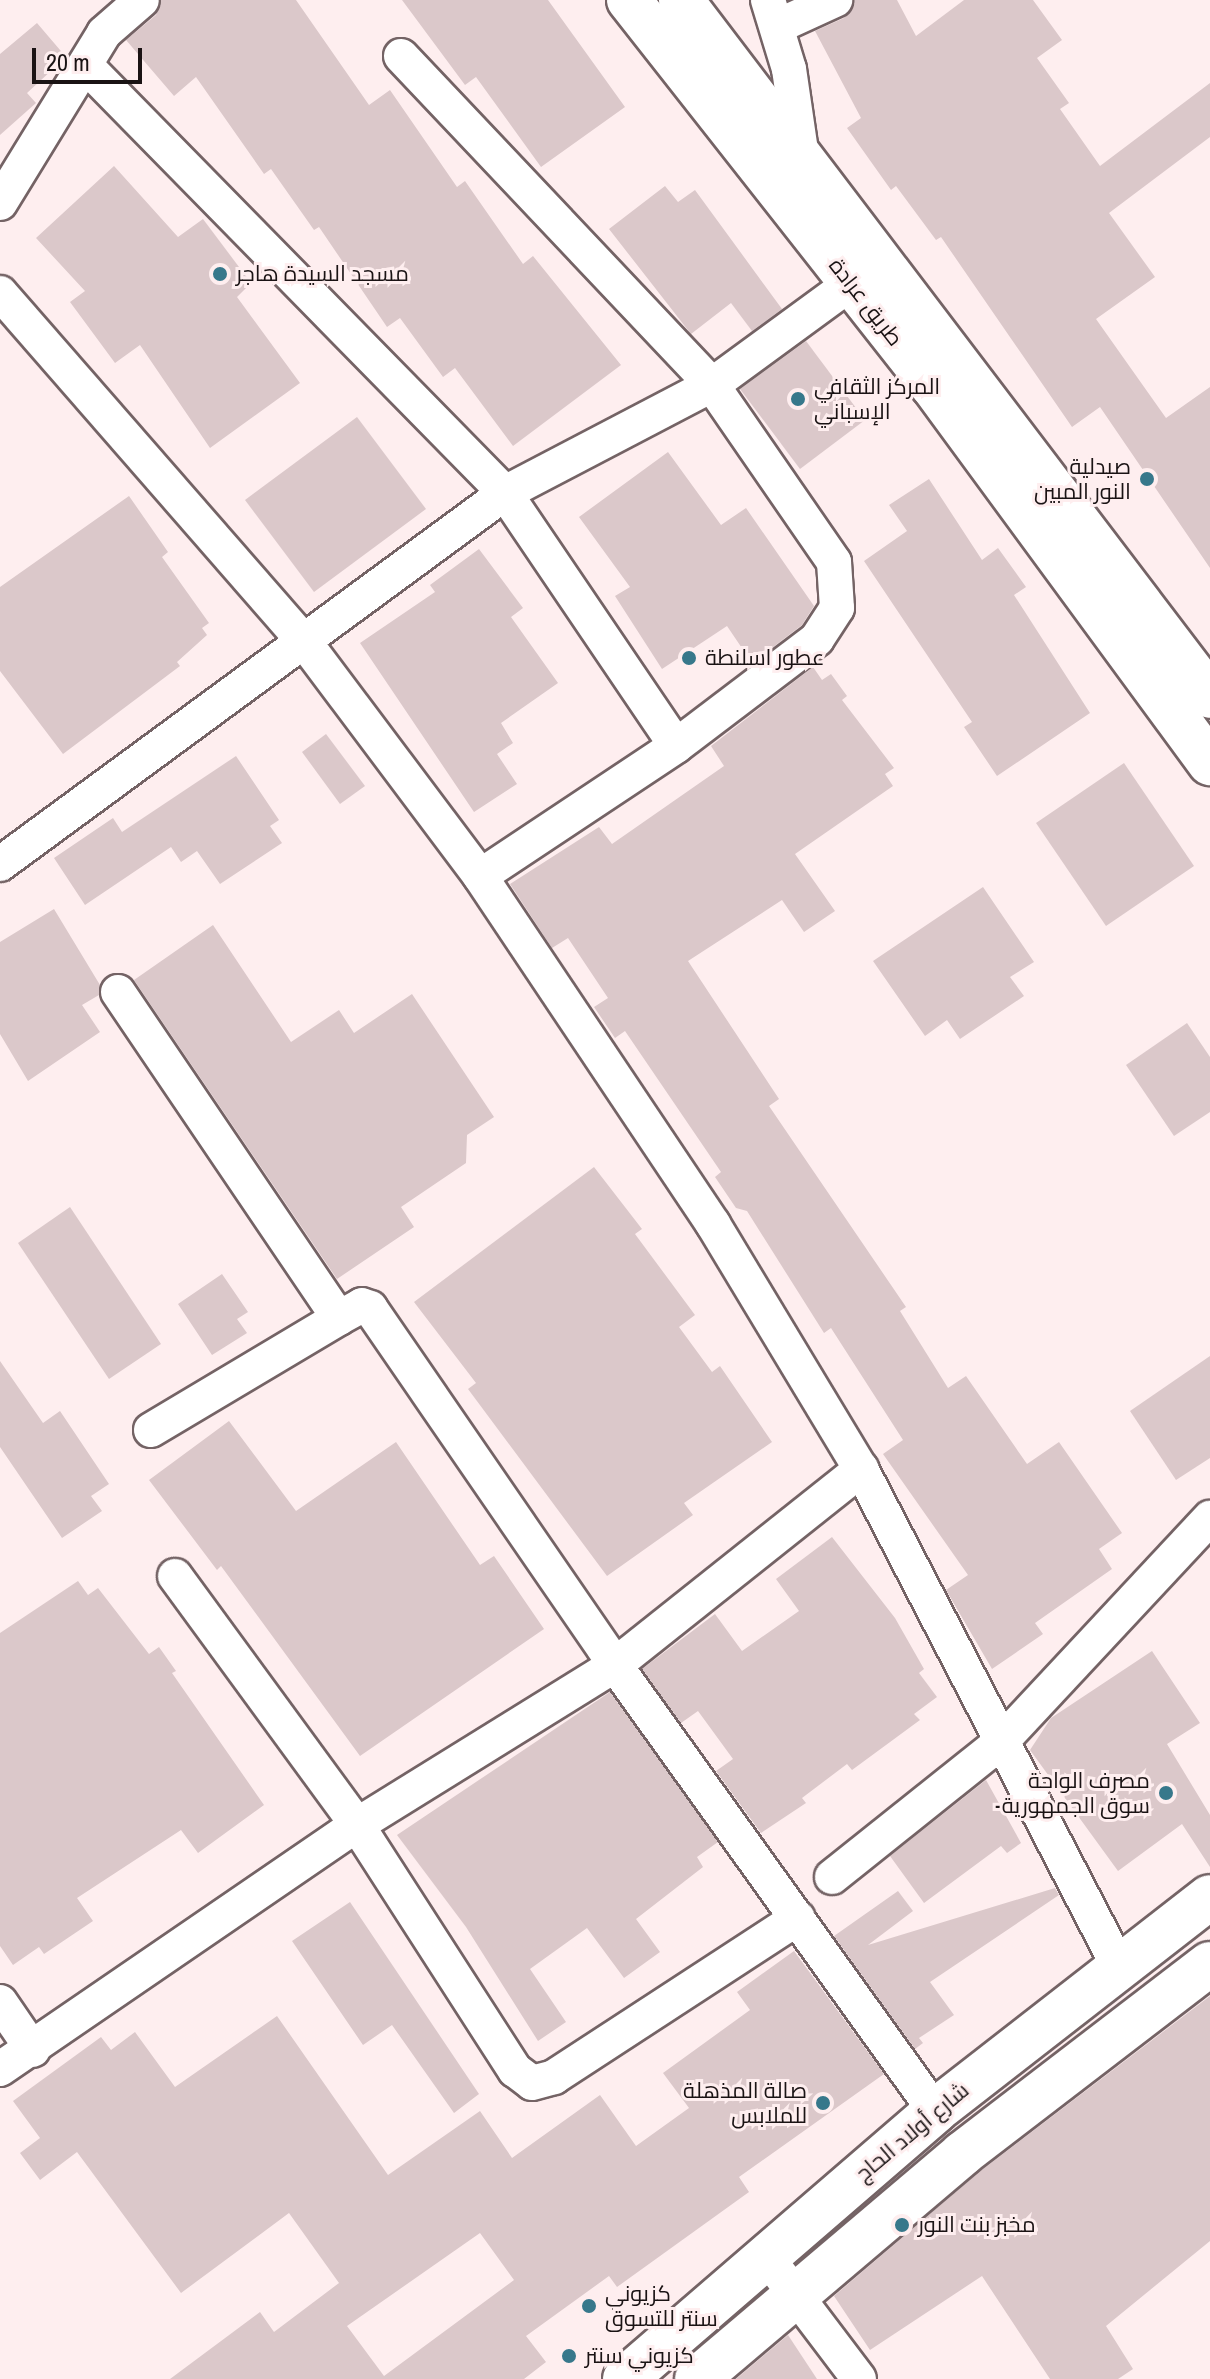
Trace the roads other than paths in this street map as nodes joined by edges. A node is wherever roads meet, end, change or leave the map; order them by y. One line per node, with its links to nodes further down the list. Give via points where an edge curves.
1 (142, 0): 7 (street, via 104,33)
2 (629, 0): 10 (main road, طريق عرادة)
3 (681, 0): 8 (main road, طريق عرادة)
4 (835, 0): 5 (street)
5 (773, 13): 8 (street)
6 (401, 56): 12 (street)
7 (87, 67): 9 (street); 13 (street)
8 (802, 158): 15 (main road, طريق عرادة)
9 (0, 203)
10 (850, 284): 12 (street); 17 (main road, طريق عرادة, via 1050,542)
11 (0, 293): 14 (street)
12 (712, 385): 13 (street); 16 (street, via 834,562 837,608 817,639)
13 (505, 493): 14 (street); 16 (street)
14 (306, 644): 18 (street); 19 (street)
15 (1210, 696)
16 (676, 746): 19 (street)
17 (1210, 763)
18 (0, 864)
19 (480, 876): 23 (street, via 713,1224)
20 (118, 992): 21 (street)
21 (339, 1318): 22 (street); 26 (street, via 362,1305 370,1308)
22 (151, 1430)
23 (861, 1469): 26 (street); 27 (street)
24 (1210, 1518): 27 (street)
25 (175, 1576): 28 (street)
26 (615, 1665): 28 (street); 31 (street)
27 (1000, 1743): 29 (street); 33 (street)
28 (357, 1825): 31 (street, via 515,2070 532,2083 554,2077); 35 (street)
29 (832, 1877)
30 (1210, 1897): 33 (main road, شارع أولاد الحاج)
31 (798, 1918): 37 (street)
32 (1210, 1964): 39 (main road, via 962,2154)
33 (1119, 1967): 37 (main road, شارع أولاد الحاج)
34 (0, 2002): 35 (street)
35 (33, 2050): 36 (street)
36 (0, 2069)
37 (935, 2111): 38 (main road, شارع أولاد الحاج)
38 (766, 2256): 39 (street); 40 (main road, شارع أولاد الحاج)
39 (797, 2292): 41 (main road); 42 (street)
40 (625, 2379)
41 (697, 2379)
42 (859, 2379)

